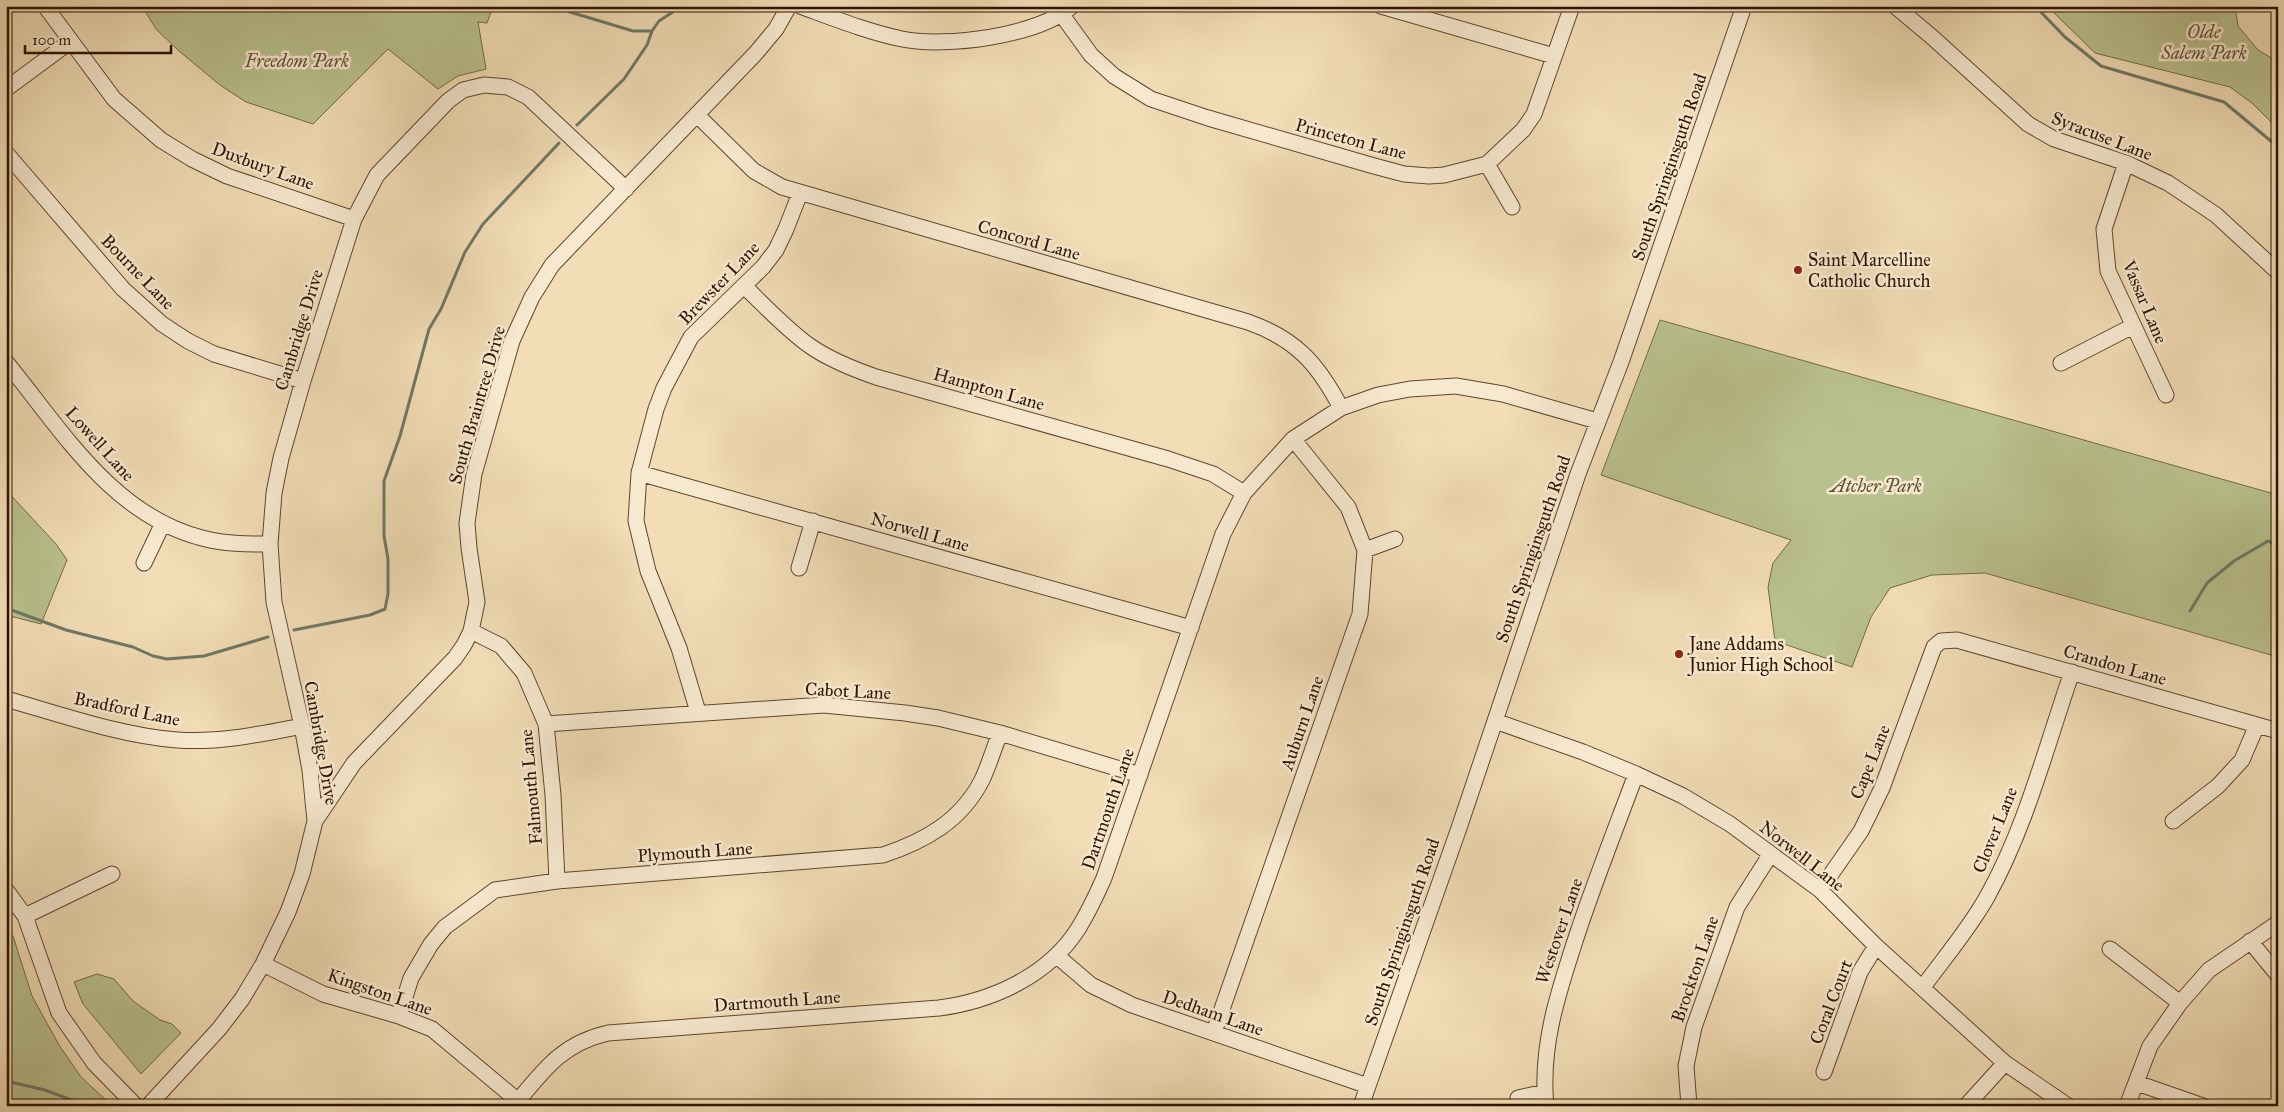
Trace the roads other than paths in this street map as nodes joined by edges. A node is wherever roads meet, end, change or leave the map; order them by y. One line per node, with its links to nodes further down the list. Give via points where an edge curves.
1 (46, 6): 9 (street, Duxbury Lane)
2 (789, 6): 12 (street, South Braintree Drive, via 776,29)
3 (800, 6): 8 (street, via 903,40 928,42 997,35 1032,27)
4 (1381, 6): 10 (street)
5 (1572, 6): 10 (street, Princeton Lane)
6 (1744, 6): 28 (street, South Springinsguth Road)
7 (1895, 6): 14 (street, Syracuse Lane, via 2041,133)
8 (1067, 11): 15 (street, Princeton Lane, via 1091,55 1114,76 1173,108 1404,174 1444,175)
9 (71, 41): 11 (street); 19 (street, Duxbury Lane, via 114,99 161,140 226,176)
10 (1554, 56): 15 (street, Princeton Lane, via 1529,123)
11 (6, 88)
12 (698, 116): 16 (street, South Braintree Drive); 17 (street, Concord Lane, via 754,171)
13 (6, 153): 25 (street, Bourne Lane, via 123,289 162,324 214,354)
14 (2126, 163): 20 (street, Syracuse Lane, via 2168,183 2216,215); 22 (street, Vassar Lane, via 2104,229 2108,271)
15 (1487, 164): 18 (street)
16 (626, 189): 19 (street, Cambridge Drive, via 528,96 508,86 484,85 458,93 435,115 377,175); 40 (street, South Braintree Drive, via 552,265 532,297 512,342 471,491 468,536 477,602)
17 (800, 194): 21 (street, Brewster Lane, via 776,250); 27 (street, Concord Lane, via 1257,325 1285,338 1308,357)
18 (1512, 207)
19 (354, 219): 25 (street, Cambridge Drive)
20 (2278, 272)
21 (744, 286): 30 (street, Brewster Lane, via 691,337 662,395); 31 (street, Hampton Lane, via 793,333 842,364 876,377 1168,459 1213,474)
22 (2134, 326): 24 (street); 26 (street, Vassar Lane)
23 (6, 362): 33 (street, Lowell Lane, via 104,480 126,500)
24 (2061, 363)
25 (302, 381): 35 (street, Cambridge Drive, via 274,493)
26 (2166, 395)
27 (1341, 408): 28 (street, Dartmouth Lane, via 1397,390 1456,386 1503,394); 29 (street, Dartmouth Lane)
28 (1598, 421): 45 (street, South Springinsguth Road)
29 (1293, 439): 31 (street, Dartmouth Lane); 36 (street, Auburn Lane, via 1348,506)
30 (639, 473): 32 (street, Norwell Lane); 44 (street, Brewster Lane, via 636,521 648,570 679,648)
31 (1244, 493): 39 (street, Dartmouth Lane, via 1223,534)
32 (813, 521): 38 (street); 39 (street, Norwell Lane)
33 (163, 523): 35 (street, Lowell Lane, via 200,538); 37 (street)
34 (1395, 539): 36 (street)
35 (270, 544): 48 (street, Cambridge Drive, via 275,609)
36 (1366, 550): 71 (street, Auburn Lane, via 1360,614)
37 (144, 563)
38 (798, 568)
39 (1191, 628): 52 (street, Dartmouth Lane)
40 (471, 631): 46 (street, Falmouth Lane, via 501,646 524,673); 53 (street, South Braintree Drive, via 455,658 354,763)
41 (1941, 641): 42 (street, Crandon Lane, via 1957,640); 59 (street, Cape Lane, via 1934,647 1861,831)
42 (2072, 672): 47 (street, Crandon Lane); 68 (street, Clover Lane, via 2002,867 1967,930)
43 (6, 698): 48 (street, Bradford Lane, via 110,728 177,740 239,738)
44 (698, 712): 46 (street, Cabot Lane); 50 (street, Cabot Lane, via 824,705 906,712)
45 (1495, 722): 51 (street, Norwell Lane); 75 (street, South Springinsguth Road)
46 (546, 724): 57 (street, Falmouth Lane)
47 (2258, 725): 49 (street, Crandon Lane); 54 (street, via 2242,760 2218,786)
48 (302, 726): 53 (street, Cambridge Drive)
49 (2278, 731)
50 (1000, 733): 52 (street, Cabot Lane); 57 (street, Plymouth Lane, via 982,780 960,810 930,836 900,849 868,857)
51 (1636, 774): 55 (street, Norwell Lane, via 1684,796 1730,824); 77 (street, Westover Lane, via 1558,991 1549,1030)
52 (1140, 775): 65 (street, Dartmouth Lane, via 1090,909)
53 (316, 821): 66 (street, South Braintree Drive, via 288,912)
54 (2174, 821)
55 (1770, 855): 59 (street, Norwell Lane); 82 (street, Brockton Lane, via 1737,907 1694,1027 1686,1066)
56 (112, 874): 60 (street)
57 (557, 882): 70 (street, Plymouth Lane, via 495,890 446,927 431,944 411,978)
58 (6, 890): 60 (street)
59 (1820, 890): 63 (street, Norwell Lane)
60 (25, 916): 79 (street, via 59,1013 94,1063)
61 (2278, 923): 62 (street)
62 (2250, 941): 67 (street); 69 (street, via 2209,970)
63 (1876, 946): 68 (street, Norwell Lane); 73 (street, Coral Court, via 1860,972)
64 (2110, 948): 69 (street)
65 (1057, 956): 71 (street, Dedham Lane, via 1091,985 1107,994); 78 (street, Dartmouth Lane, via 1012,987 960,1005 596,1036 557,1057)
66 (263, 964): 70 (street, Kingston Lane, via 323,994); 80 (street, South Braintree Drive, via 219,1029)
67 (2278, 975)
68 (1923, 987): 72 (street, Norwell Lane)
69 (2180, 1003): 74 (street, via 2150,1046)
70 (399, 1016): 78 (street, Kingston Lane, via 432,1029)
71 (1214, 1032): 75 (street, Dedham Lane)
72 (2005, 1062): 83 (street); 84 (street, Norwell Lane)
73 (1824, 1072)
74 (2137, 1083): 85 (street); 86 (street)
75 (1368, 1086): 81 (street, South Springinsguth Road)
76 (1518, 1098): 77 (street)
77 (1546, 1099)
78 (521, 1104)
79 (136, 1106)
80 (148, 1106)
81 (1361, 1106)
82 (1689, 1106)
83 (1966, 1106)
84 (2068, 1106)
85 (2127, 1106)
86 (2203, 1106)

